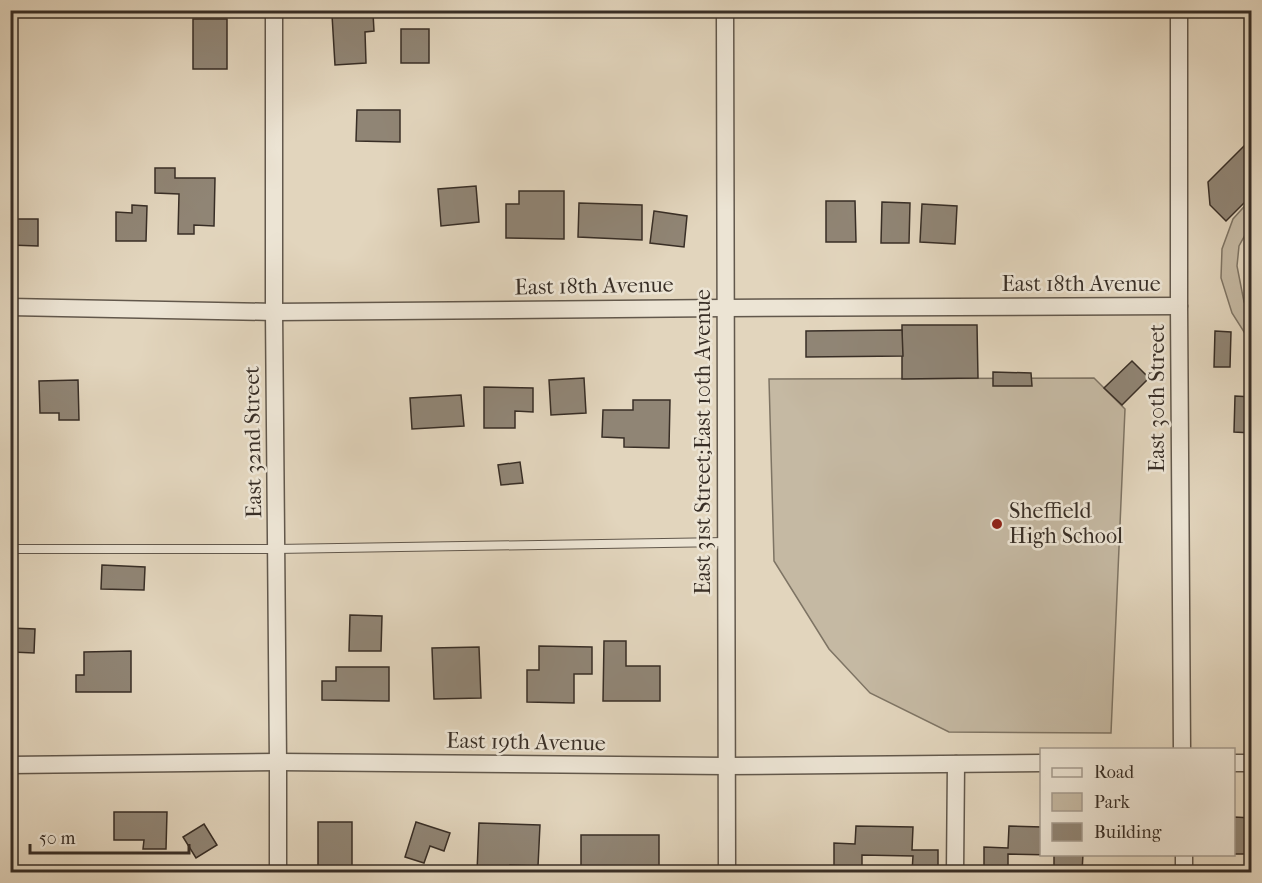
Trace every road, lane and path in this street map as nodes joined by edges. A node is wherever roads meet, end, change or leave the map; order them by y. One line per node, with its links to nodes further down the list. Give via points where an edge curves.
1 (274, 10): 7 (street, East 32nd Street)
2 (726, 10): 6 (street, East 31st Street;East 10th Avenue)
3 (1179, 10): 4 (street, East 30th Street)
4 (1179, 306): 6 (street, East 18th Avenue); 11 (street, East 30th Street)
5 (10, 307): 7 (street, East 18th Avenue)
6 (725, 308): 7 (street, East 18th Avenue); 8 (street, East 31st Street;East 10th Avenue)
7 (274, 312): 10 (street, East 32nd Street)
8 (726, 542): 10 (lane); 18 (street, East 31st Street;East 10th Avenue)
9 (10, 549): 10 (lane)
10 (276, 549): 12 (street, East 32nd Street)
11 (1182, 748)
12 (278, 762): 17 (street, East 19th Avenue); 18 (street, East 19th Avenue); 20 (street, East 32nd Street)
13 (1040, 763): 16 (street, East 19th Avenue)
14 (1235, 763): 15 (street)
15 (1251, 763)
16 (956, 764): 18 (street, East 19th Avenue); 22 (street)
17 (10, 765)
18 (726, 766): 21 (street, East 31st Street;East 10th Avenue)
19 (1184, 856): 23 (street)
20 (278, 873)
21 (727, 873)
22 (955, 873)
23 (1184, 873)

